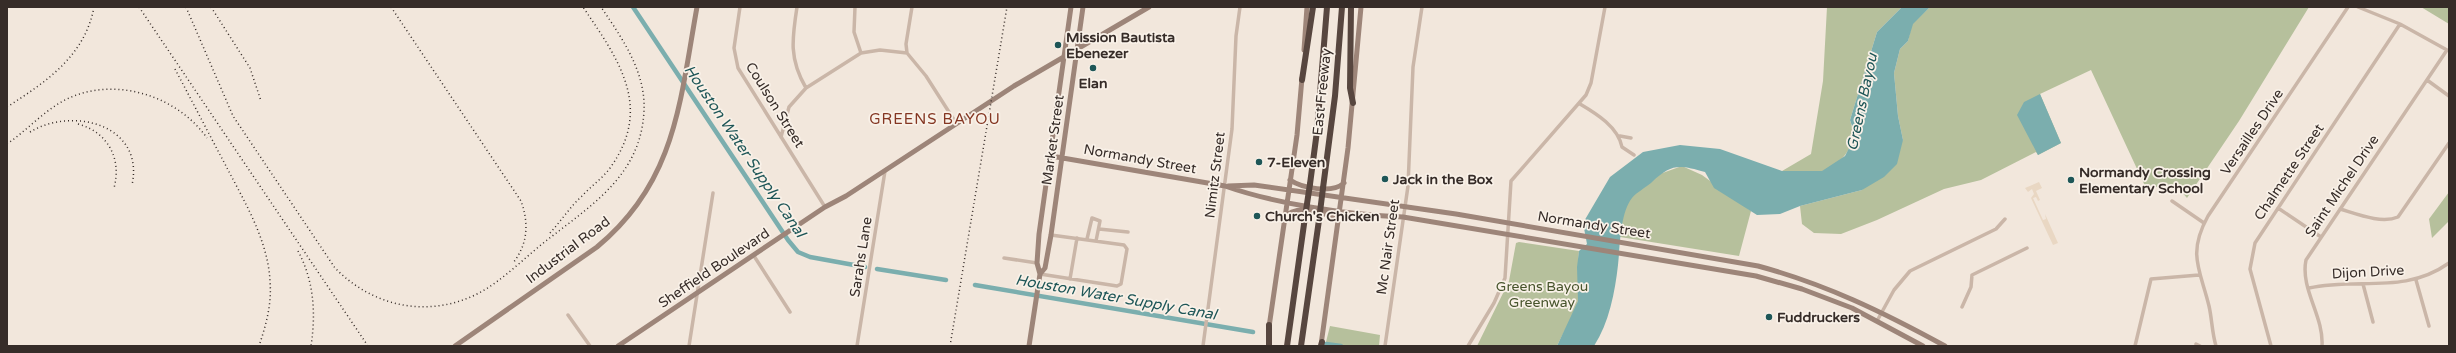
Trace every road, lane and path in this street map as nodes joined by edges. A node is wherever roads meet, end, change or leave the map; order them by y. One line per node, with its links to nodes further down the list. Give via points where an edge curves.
1 (697, 7): 88 (main road, Industrial Road, via 668,149 641,201 617,230 597,247)
2 (740, 7): 33 (street, Coulson Street, via 734,48 738,68)
3 (797, 7): 27 (street, via 792,35 793,58 798,75)
4 (855, 7): 23 (street, via 854,32)
5 (912, 7): 22 (street)
6 (1071, 7): 24 (main road, Market Street)
7 (1083, 7): 21 (main road, Market Street)
8 (1149, 7): 21 (main road, Sheffield Boulevard)
9 (1240, 7): 42 (street, Nimitz Street, via 1236,36 1232,129)
10 (1307, 7): 25 (main road)
11 (1313, 7): 25 (highway)
12 (1327, 7): 96 (highway, East Freeway, bridge, via 1317,131)
13 (1342, 7): 97 (highway, East Freeway, bridge, via 1336,96)
14 (1351, 7): 29 (highway, via 1350,88)
15 (1361, 7): 29 (main road)
16 (1422, 7): 49 (street, Mc Nair Street, via 1413,66 1410,168)
17 (1605, 7): 30 (street, via 1591,83)
18 (2348, 7): 57 (street, Versailles Drive)
19 (2358, 7): 20 (street)
20 (2400, 24): 26 (street, Saint Michel Drive, via 2447,50); 50 (street, Chalmette Street)
21 (1077, 50): 24 (main road, Sheffield Boulevard); 38 (main road, Market Street)
22 (907, 52): 23 (street, via 880,50); 31 (street, via 926,76)
23 (861, 53): 27 (street)
24 (1064, 57): 31 (main road, Sheffield Boulevard); 37 (main road, Market Street)
25 (1302, 80): 40 (main road)
26 (2427, 80): 28 (street); 51 (street, Saint Michel Drive)
27 (806, 88): 33 (street, via 790,107)
28 (2449, 96)
29 (1353, 103): 41 (main road)
30 (1580, 104): 32 (street, via 1598,114); 58 (street, via 1515,174 1509,190)
31 (956, 123): 39 (main road, Sheffield Boulevard)
32 (1620, 136): 34 (street); 36 (street, via 1622,147)
33 (781, 137): 48 (street, Coulson Street)
34 (1631, 138)
35 (2449, 143): 51 (street, via 2398,217 2392,219)
36 (1634, 155)
37 (1051, 156): 38 (main road, Normandy Street); 70 (main road, Market Street)
38 (1063, 158): 42 (main road, Normandy Street); 62 (main road, Market Street)
39 (885, 171): 48 (main road, Sheffield Boulevard); 92 (street, Sarahs Lane)
40 (1290, 180): 41 (main road, via 1300,186 1331,189); 43 (main road)
41 (1344, 184): 45 (main road)
42 (1225, 186): 43 (main road, Normandy Street, via 1254,185); 47 (main road, Normandy Street); 94 (street, Nimitz Street)
43 (1288, 190): 45 (main road, Normandy Street); 47 (main road)
44 (713, 193): 78 (street)
45 (1342, 198): 49 (main road, Normandy Street); 52 (main road)
46 (2172, 201): 57 (street)
47 (1286, 202): 52 (main road, Normandy Street); 54 (main road)
48 (825, 207): 68 (main road, Sheffield Boulevard)
49 (1404, 207): 53 (street, Mc Nair Street); 58 (main road, Normandy Street)
50 (2278, 208): 63 (street); 104 (street, Chalmette Street, via 2258,238 2250,264)
51 (2340, 209): 63 (street, Saint Michel Drive)
52 (1339, 210): 53 (main road, Normandy Street); 56 (main road)
53 (1403, 217): 61 (main road, Normandy Street); 98 (street, Mc Nair Street)
54 (1284, 219): 56 (main road, via 1288,213 1297,210 1326,214); 85 (main road)
55 (2005, 219): 81 (street, via 1996,229 1910,271 1894,290)
56 (1338, 221): 87 (main road)
57 (2204, 223): 73 (street, Versailles Drive, via 2197,248)
58 (1509, 224): 61 (street); 81 (main road, Normandy Street, via 1770,269 1839,293)
59 (1099, 228): 60 (street); 65 (street, via 1099,220 1091,218); 66 (street)
60 (1128, 232)
61 (1509, 234): 83 (main road, Normandy Street, via 1756,276 1852,308); 99 (street, via 1505,278 1500,292)
62 (1051, 235): 64 (street); 72 (main road, Market Street, via 1045,268)
63 (2321, 237): 77 (street, Saint Michel Drive, via 2306,260 2304,271)
64 (1077, 238): 65 (street); 74 (street)
65 (1087, 239): 66 (street)
66 (1096, 241): 74 (street, via 1126,247 1120,286)
67 (2027, 248): 79 (street, via 1972,275 1971,287)
68 (754, 256): 78 (main road, Sheffield Boulevard); 80 (street)
69 (1004, 258): 70 (street)
70 (1037, 263): 72 (main road, Market Street)
71 (2449, 263): 75 (street, Dijon Drive)
72 (1040, 274): 74 (street); 93 (main road, Market Street)
73 (2199, 275): 102 (street, via 2151,279); 103 (street, Versailles Drive)
74 (1070, 279)
75 (2416, 280): 76 (street, Dijon Drive, via 2397,284); 86 (street)
76 (2363, 284): 77 (street, Dijon Drive); 84 (street)
77 (2309, 288): 105 (street, Saint Michel Drive, via 2321,331)
78 (697, 293): 90 (main road, Sheffield Boulevard); 91 (street)
79 (1962, 307)
80 (790, 312)
81 (1882, 313): 83 (street); 101 (main road, Normandy Street)
82 (568, 315): 89 (street)
83 (1877, 321): 100 (main road, Normandy Street)
84 (2373, 322)
85 (1269, 325): 95 (highway)
86 (2429, 326)
87 (1321, 345)
88 (455, 346)
89 (590, 346)
90 (618, 346)
91 (689, 346)
92 (857, 346)
93 (1029, 346)
94 (1203, 346)
95 (1267, 346)
96 (1286, 346)
97 (1301, 346)
98 (1385, 346)
99 (1468, 346)
100 (1923, 346)
101 (1942, 346)
102 (2135, 346)
103 (2216, 346)
104 (2271, 346)
105 (2322, 346)

